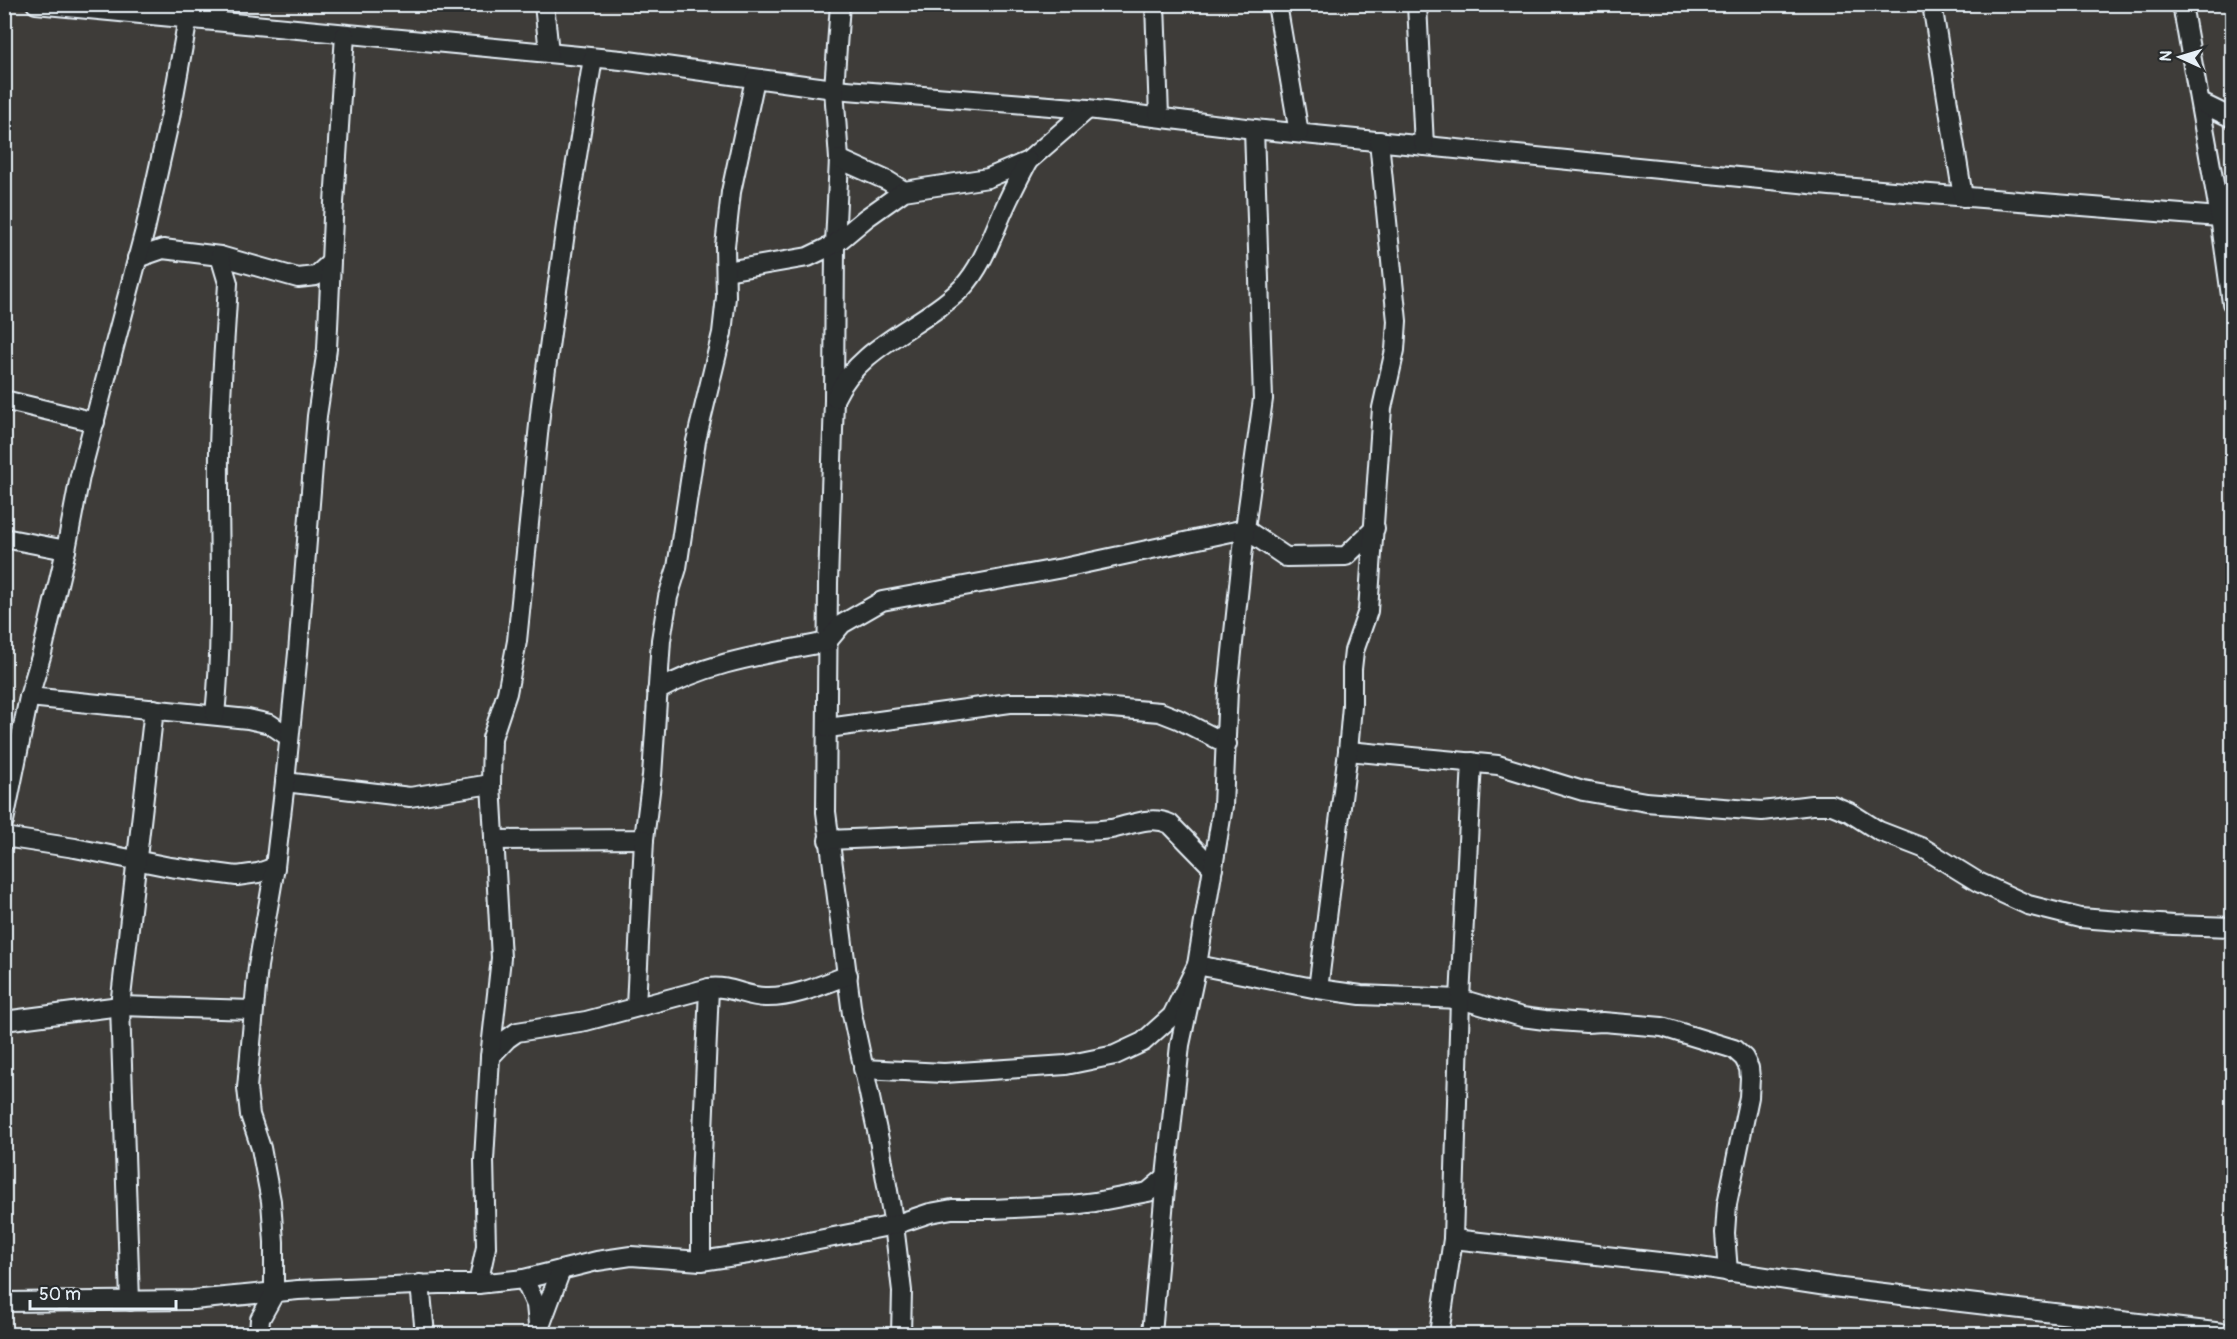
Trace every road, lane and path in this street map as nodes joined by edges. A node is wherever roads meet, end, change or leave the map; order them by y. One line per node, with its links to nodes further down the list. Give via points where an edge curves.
1 (36, 4): 9 (street)
2 (544, 4): 11 (street)
3 (840, 4): 14 (street)
4 (1155, 4): 17 (street)
5 (1277, 4): 20 (street)
6 (1418, 4): 22 (street)
7 (1932, 4): 26 (street)
8 (2182, 4): 15 (street)
9 (188, 18): 10 (street); 28 (street)
10 (345, 35): 11 (street); 33 (street)
11 (549, 53): 12 (street)
12 (592, 58): 13 (street); 56 (street, via 542,405 517,641 507,693 492,738)
13 (755, 79): 14 (street); 35 (street, via 731,192)
14 (834, 89): 16 (street); 23 (street)
15 (2200, 103): 18 (street); 27 (street)
16 (1088, 109): 17 (street); 24 (street)
17 (1159, 117): 19 (street)
18 (2232, 118)
19 (1254, 129): 20 (street); 42 (street, via 1263,399)
20 (1299, 133): 21 (street)
21 (1379, 141): 22 (street); 41 (street, via 1397,321 1382,408)
22 (1424, 146): 26 (street)
23 (838, 159): 25 (street); 29 (street)
24 (1028, 161): 25 (street, via 988,178); 39 (street, via 964,285 946,303 857,365)
25 (904, 191): 29 (street)
26 (1963, 197): 27 (street)
27 (2226, 217): 37 (street)
28 (145, 230): 30 (street); 32 (street)
29 (835, 244): 35 (street, via 800,260); 39 (street)
30 (163, 249): 31 (street); 32 (street)
31 (220, 256): 34 (street); 36 (street)
32 (137, 258): 40 (street)
33 (330, 263): 34 (street, via 316,276 298,278); 51 (street, via 327,349 317,416)
34 (251, 265): 36 (street)
35 (726, 271): 46 (street, via 722,333 696,441 677,568 665,618)
36 (228, 283): 49 (street, via 219,450 222,598)
37 (2232, 303)
38 (4, 400): 40 (street)
39 (834, 400): 45 (street)
40 (95, 422): 44 (street)
41 (1375, 528): 42 (street, via 1346,556 1298,557 1286,557); 53 (street, via 1368,611 1354,651)
42 (1245, 529): 45 (street, via 882,601 842,624); 52 (street, via 1228,690)
43 (4, 538): 44 (street)
44 (66, 550): 47 (street)
45 (827, 642): 46 (street, via 725,663 690,674); 50 (street)
46 (657, 691): 59 (street)
47 (29, 697): 48 (street); 57 (street)
48 (154, 709): 49 (street); 62 (street)
49 (215, 715): 51 (street, via 270,724)
50 (828, 728): 52 (street, via 1010,703 1051,703 1160,712); 61 (street)
51 (289, 737): 55 (street)
52 (1227, 744): 64 (street)
53 (1348, 751): 54 (street); 69 (street)
54 (1472, 762): 65 (street, via 1498,765 1583,791 1646,802 1762,811 1832,805 1880,831 1923,848 1978,882 2028,905 2080,918); 70 (street)
55 (285, 782): 56 (street, via 410,797); 63 (street)
56 (491, 784): 60 (street)
57 (4, 821)
58 (4, 837): 62 (street)
59 (644, 839): 60 (street); 72 (street)
60 (494, 840): 75 (street, via 501,958)
61 (828, 840): 64 (street, via 1091,831 1162,820); 67 (street)
62 (136, 860): 63 (street, via 237,876); 71 (street)
63 (275, 867): 73 (street)
64 (1213, 868): 66 (street)
65 (2232, 927)
66 (1197, 965): 69 (street); 76 (street, via 1172,1016 1143,1042 1116,1055 1066,1065 944,1074); 77 (street, via 1180,1045)
67 (848, 975): 68 (street, via 781,997 763,998); 76 (street)
68 (709, 988): 72 (street); 82 (street)
69 (1318, 989): 70 (street)
70 (1460, 999): 81 (street); 84 (street, via 1522,1017 1662,1027 1734,1049 1744,1058 1749,1068 1749,1097 1727,1204)
71 (120, 1006): 73 (street); 74 (street); 89 (street)
72 (636, 1007): 75 (street, via 517,1032)
73 (253, 1010): 88 (street, via 247,1088 271,1201)
74 (4, 1021)
75 (490, 1057): 87 (street, via 484,1160 486,1247)
76 (863, 1069): 80 (street)
77 (1166, 1177): 78 (street); 79 (street)
78 (1148, 1192): 79 (street); 80 (street, via 1072,1205 952,1209)
79 (1164, 1206): 96 (street)
80 (894, 1225): 82 (street); 95 (street, via 902,1291)
81 (1453, 1239): 84 (street); 97 (street)
82 (701, 1260): 83 (street, via 631,1256)
83 (561, 1270): 85 (street); 91 (street)
84 (1728, 1272): 92 (street)
85 (524, 1279): 87 (street); 91 (street, via 536,1305)
86 (420, 1284): 87 (street); 88 (street); 94 (street)
87 (478, 1284)
88 (274, 1294): 89 (street); 93 (street, via 260,1319)
89 (130, 1301): 90 (street)
90 (4, 1302)
91 (539, 1332)
92 (2232, 1334)
93 (259, 1335)
94 (425, 1335)
95 (900, 1335)
96 (1152, 1335)
97 (1440, 1335)

